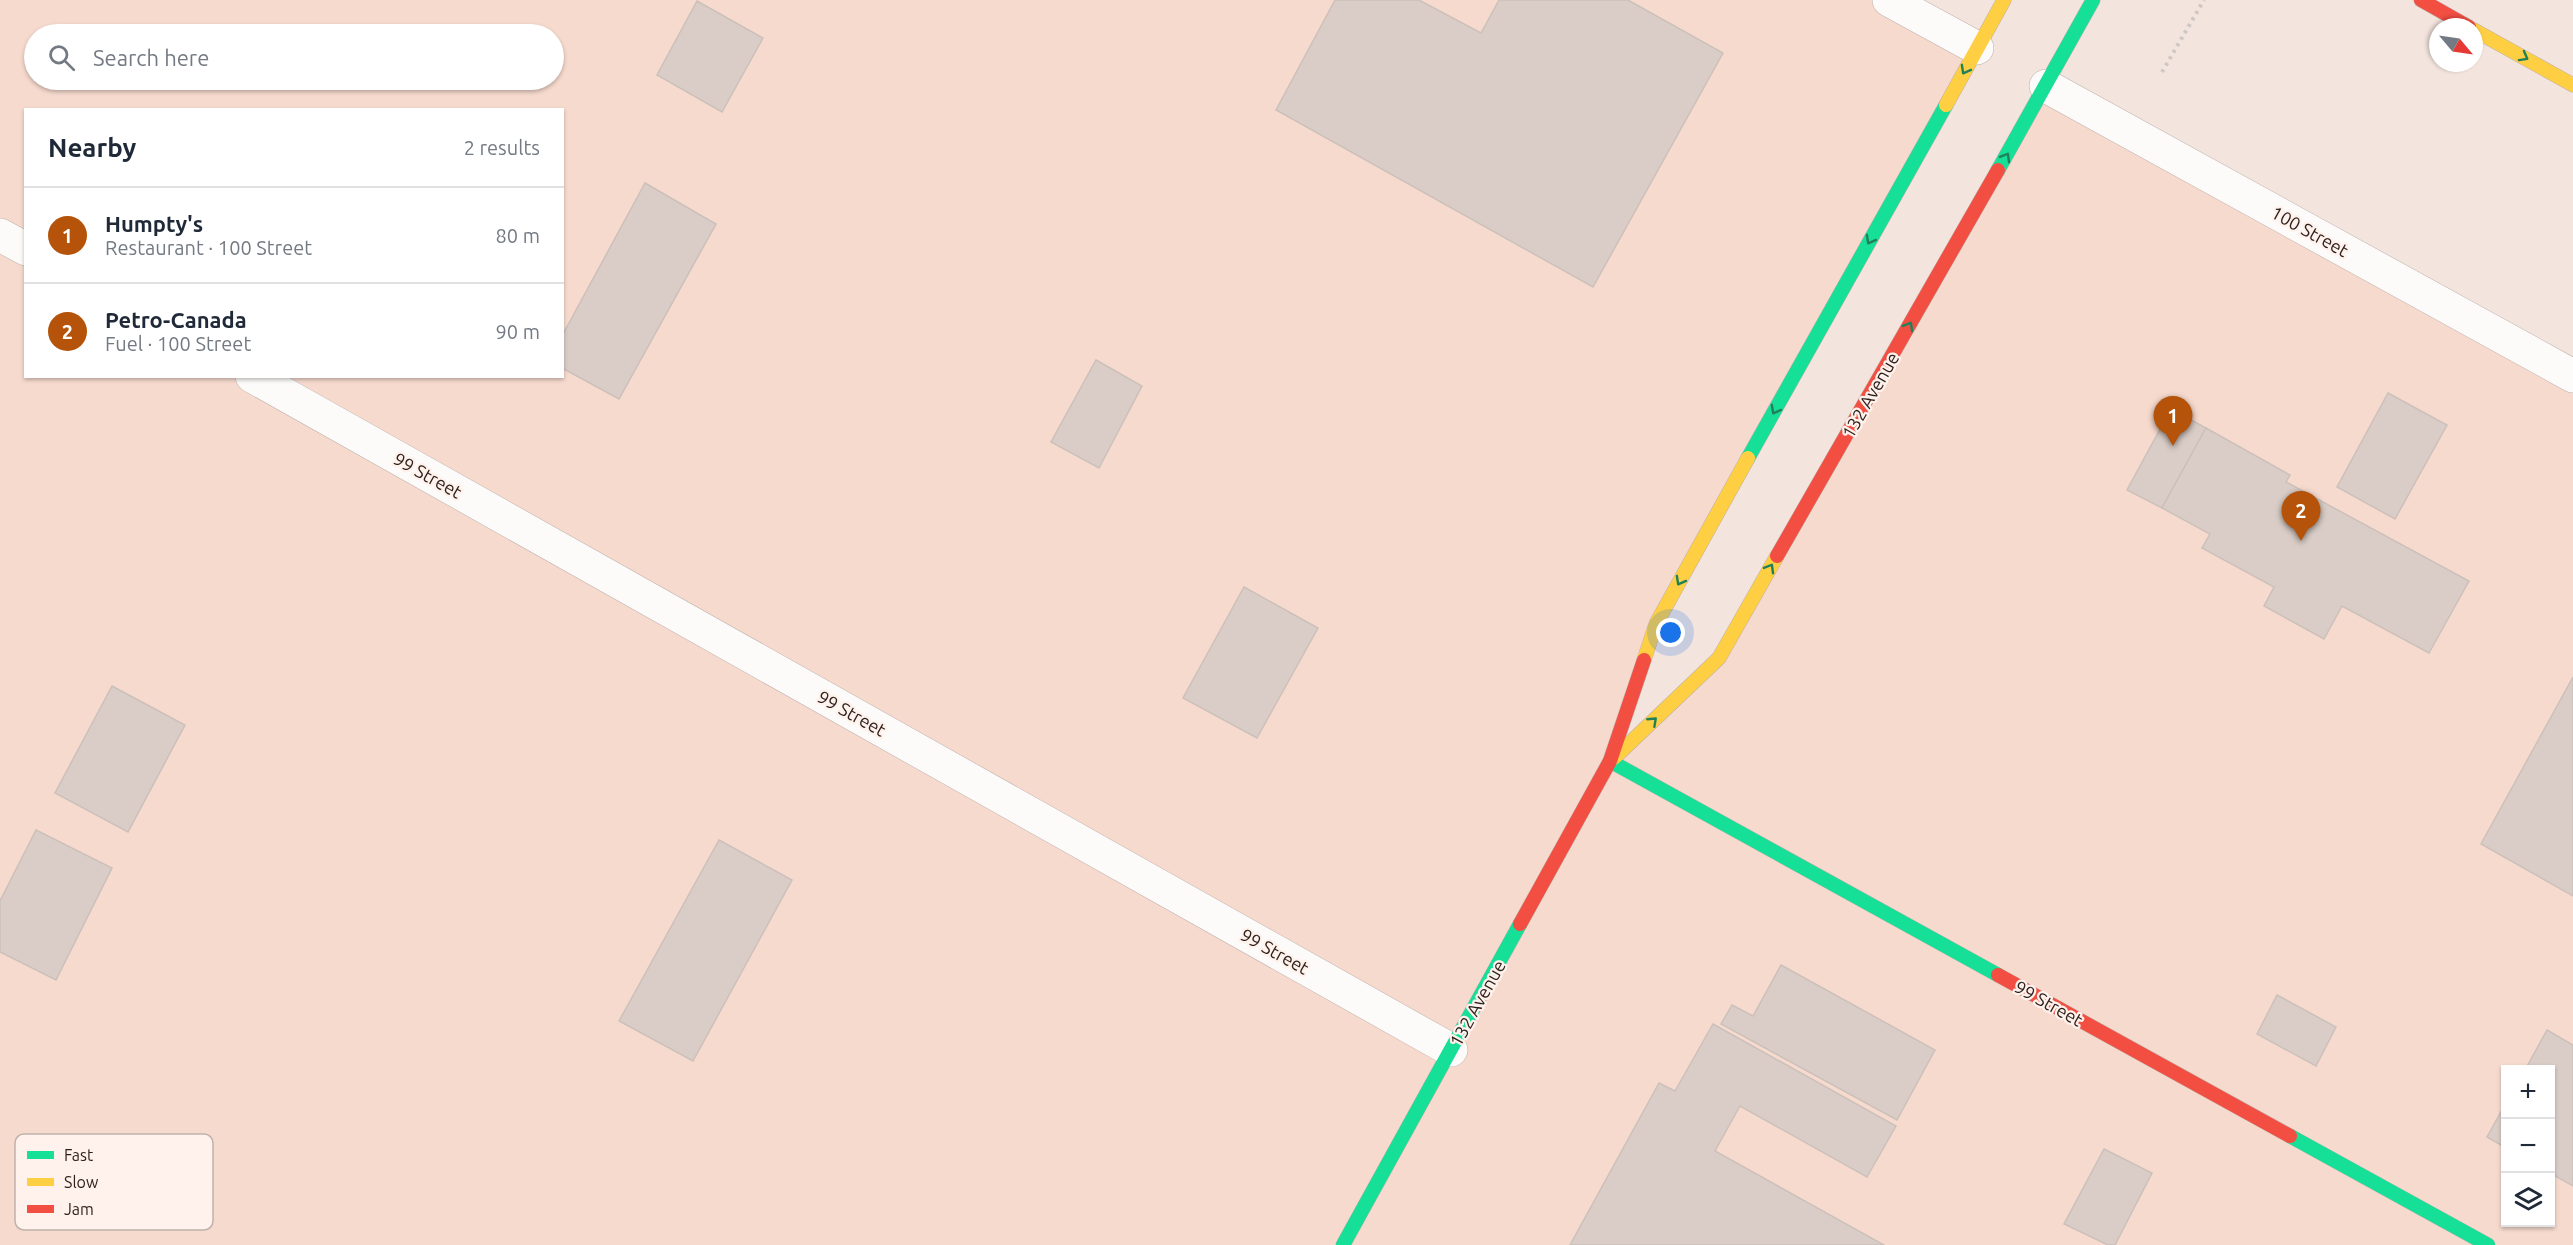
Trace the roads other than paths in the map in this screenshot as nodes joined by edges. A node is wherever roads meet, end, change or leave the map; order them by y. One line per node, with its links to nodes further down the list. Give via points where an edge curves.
1 (1889, 0): 7 (street)
2 (2004, 0): 7 (main road, 132 Avenue)
3 (2093, 0): 9 (main road, 132 Avenue)
4 (2421, 0): 5 (main road)
5 (2453, 18)
6 (2483, 35): 8 (main road, one-way to 8)
7 (1977, 48): 14 (main road, 132 Avenue, one-way to 14, via 1656,624)
8 (2573, 85)
9 (2046, 86): 12 (street, 100 Street); 14 (main road, 132 Avenue, one-way to 9, via 1719,658)
10 (0, 235): 11 (street)
11 (24, 248)
12 (2573, 376)
13 (256, 378): 15 (street, 99 Street)
14 (1610, 761): 15 (main road, 132 Avenue); 17 (main road, 99 Street)
15 (1451, 1050): 16 (main road, 132 Avenue)
16 (1343, 1245)
17 (2488, 1245)

